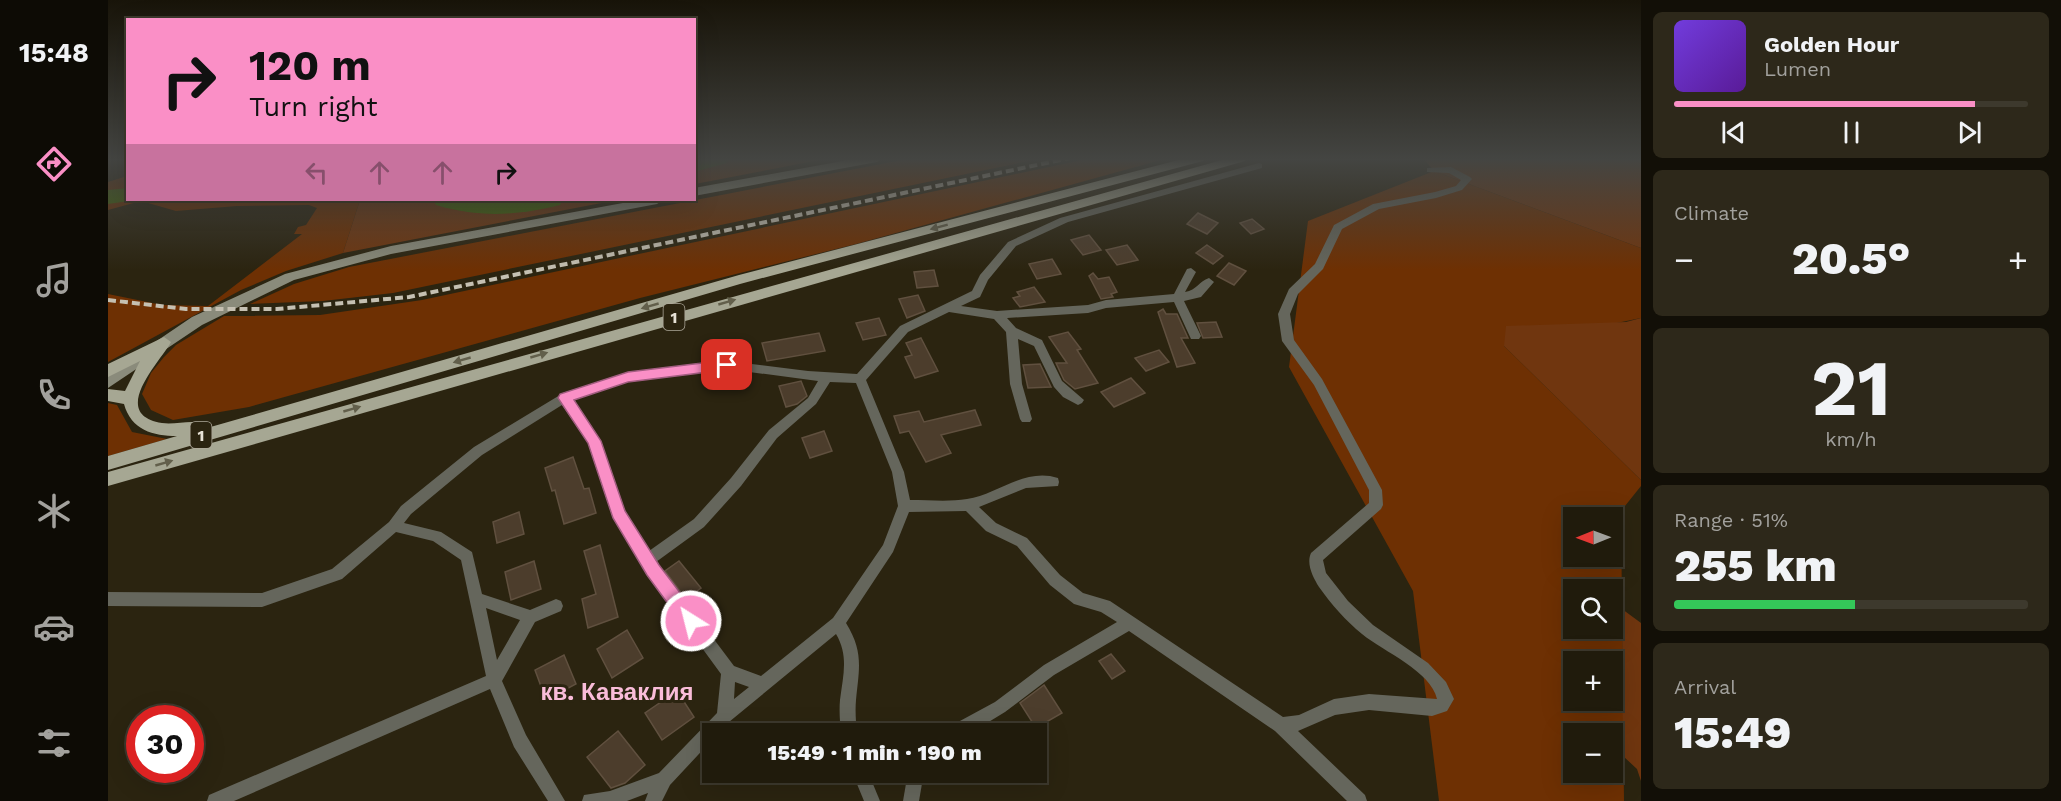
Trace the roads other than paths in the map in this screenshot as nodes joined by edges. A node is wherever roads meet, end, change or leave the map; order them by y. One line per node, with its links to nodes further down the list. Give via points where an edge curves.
1 (1057, 195): 24 (main road, 1, one-way to 24, via 739,280)
2 (1109, 195): 27 (main road, 1, one-way to 2)
3 (1153, 195): 9 (street, via 1064,220 1012,244 976,294)
4 (1434, 195): 45 (street, via 1376,206 1338,227 1319,266 1293,292 1284,314 1284,327 1288,341 1318,382 1376,490 1376,505 1316,557 1315,570 1337,600 1368,630 1432,675 1446,699 1432,708 1369,702 1335,707 1300,723)
5 (652, 201): 13 (main road, via 391,250 290,278 229,305)
6 (1191, 272): 8 (street)
7 (1209, 282): 8 (street, via 1197,294)
8 (1177, 298): 10 (street); 12 (street)
9 (950, 308): 10 (street); 18 (street, via 904,329)
10 (997, 315): 11 (street)
11 (1012, 331): 14 (street); 25 (street, via 1016,384)
12 (1195, 336)
13 (166, 341): 16 (main road); 19 (main road); 23 (main road, via 137,379)
14 (1038, 343): 15 (street); 22 (street, via 1058,384)
15 (1055, 356)
16 (108, 371)
17 (827, 377): 18 (street); 21 (street, via 727,365 628,377); 32 (street, via 812,401 773,434 699,523)
18 (860, 379): 30 (street, via 898,472)
19 (108, 382)
20 (108, 395): 23 (main road)
21 (564, 398): 31 (street, via 478,451 406,510); 32 (street, via 594,441 618,514)
22 (1078, 400)
23 (131, 401): 24 (main road, via 132,410 145,425 171,431)
24 (293, 408): 26 (main road, 1)
25 (1026, 419)
26 (108, 463)
27 (108, 479)
28 (1053, 482): 29 (street, via 1025,483)
29 (969, 505): 30 (street); 38 (street, via 991,526 1022,542 1055,580 1079,599 1105,606)
30 (905, 506): 37 (street, via 888,548)
31 (394, 526): 33 (street, via 436,536 468,555); 34 (street, via 337,574 262,600)
32 (647, 560): 39 (street)
33 (475, 598): 36 (street); 40 (street)
34 (108, 599)
35 (556, 606): 36 (street)
36 (530, 617): 40 (street)
37 (838, 623): 41 (street); 43 (street, via 850,642 855,664)
38 (1129, 623): 44 (street, via 1049,670); 45 (street)
39 (729, 672): 41 (street); 42 (street)
40 (494, 680): 49 (street); 50 (street, via 520,741)
41 (764, 685): 42 (street)
42 (724, 717): 46 (street)
43 (849, 723)
44 (972, 723)
45 (1281, 725): 55 (street)
46 (664, 779): 51 (street, via 610,800); 52 (street)
47 (865, 783): 53 (street)
48 (914, 783): 54 (street)
49 (215, 801)
50 (557, 801)
51 (590, 801)
52 (653, 801)
53 (872, 801)
54 (911, 801)
55 (1359, 801)

